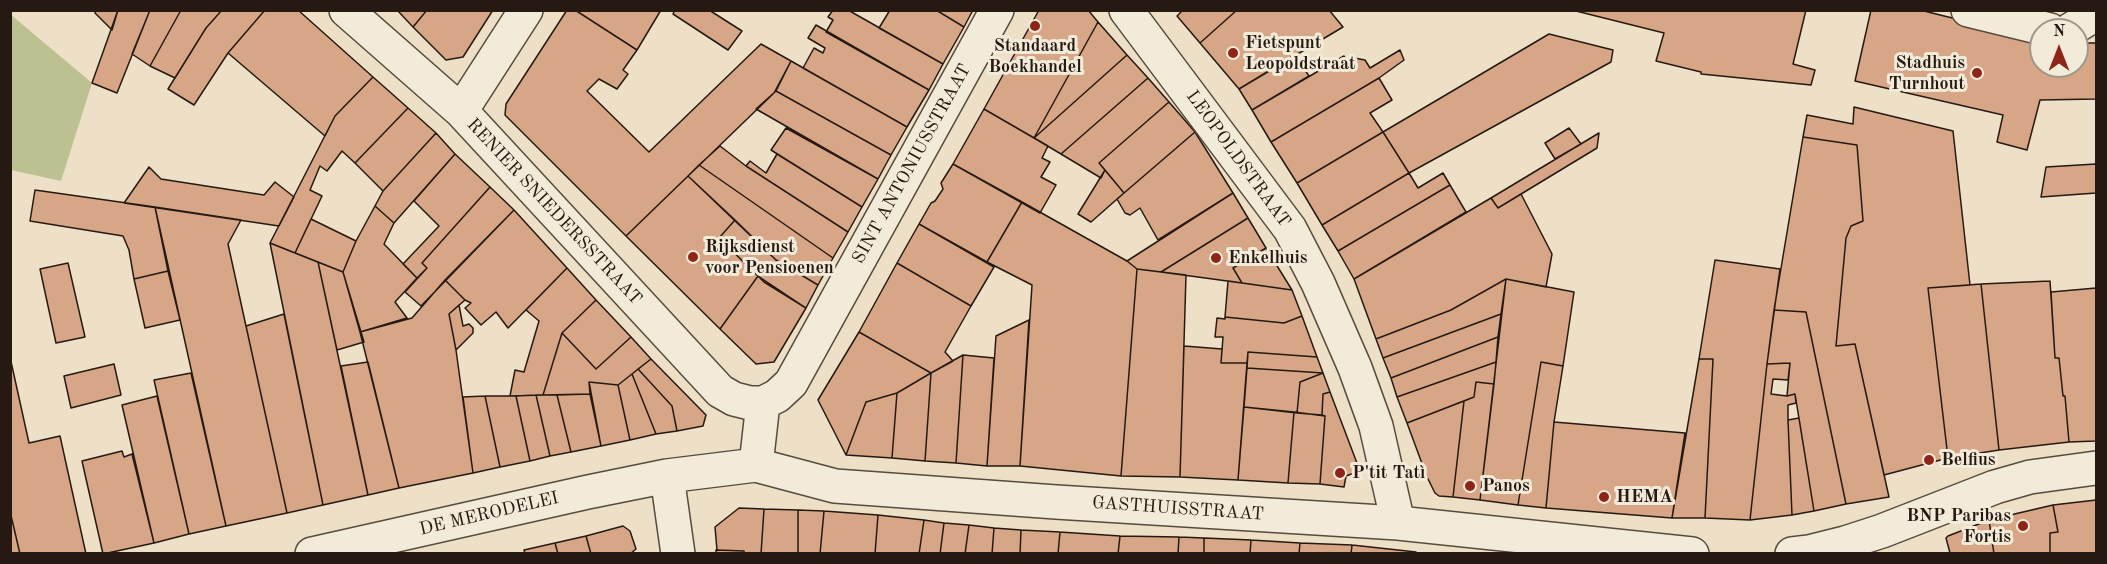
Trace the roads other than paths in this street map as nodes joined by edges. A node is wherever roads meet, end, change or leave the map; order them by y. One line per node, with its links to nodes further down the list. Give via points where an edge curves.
1 (346, 10): 7 (street, RENIER SNIEDERSSTRAAT)
2 (526, 10): 7 (street)
3 (997, 10): 8 (street, SINT ANTONIUSSTRAAT, via 791,383)
4 (1126, 10): 12 (street, LEOPOLDSTRAAT, via 1290,229 1355,368 1376,426)
5 (1968, 10): 6 (street)
6 (2029, 25)
7 (461, 111): 8 (street, RENIER SNIEDERSSTRAAT, via 720,391 734,399)
8 (763, 403): 9 (street)
9 (756, 465): 11 (street, GASTHUISSTRAAT); 12 (street, GASTHUISSTRAAT, via 835,486)
10 (2097, 468): 16 (street, via 2030,477 1845,543)
11 (667, 476): 13 (street, DE MERODELEI); 14 (street)
12 (1398, 523): 15 (street, GASTHUISSTRAAT)
13 (312, 554)
14 (678, 554)
15 (1692, 554)
16 (1792, 554)

